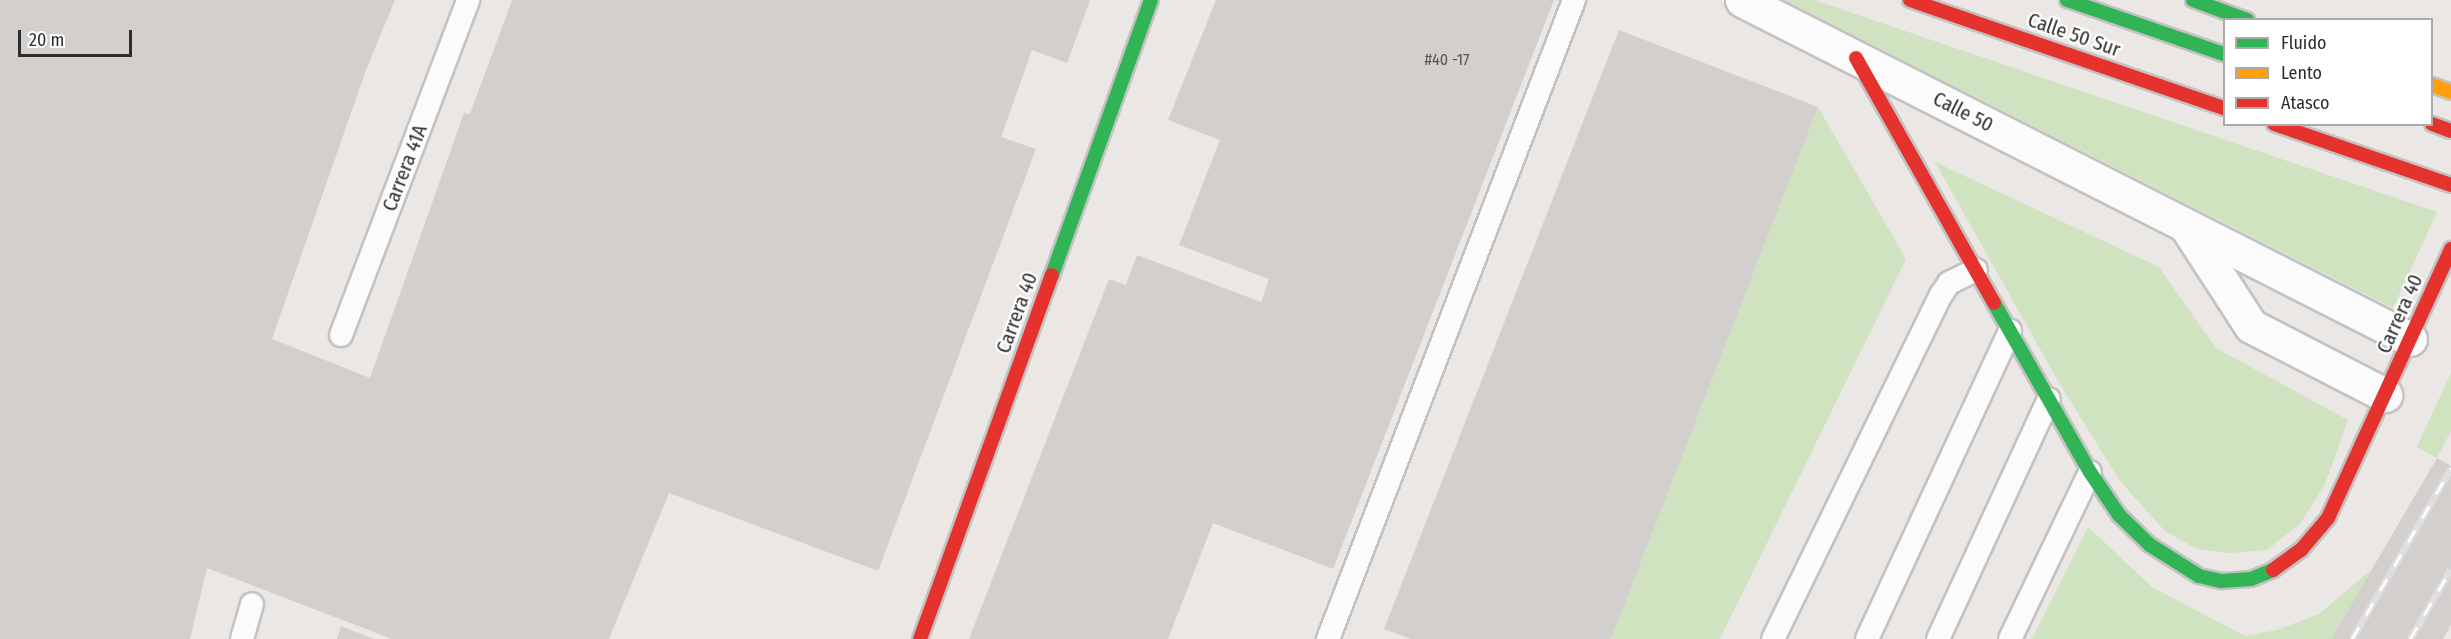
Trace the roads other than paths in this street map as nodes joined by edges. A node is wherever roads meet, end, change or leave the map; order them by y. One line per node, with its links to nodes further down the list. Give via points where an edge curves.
1 (468, 0): 22 (lane, Carrera 41A)
2 (1151, 0): 29 (street, Carrera 40)
3 (1574, 0): 30 (lane)
4 (1742, 0): 10 (street, Calle 50)
5 (1910, 0): 13 (street, Calle 50 Sur)
6 (2067, 0): 9 (street, Calle 50 Sur)
7 (2193, 0): 8 (street)
8 (2242, 18)
9 (2223, 54)
10 (1856, 58): 18 (street, Calle 50); 20 (street, Carrera 40)
11 (2433, 86): 12 (street)
12 (2451, 92)
13 (2223, 108)
14 (2433, 124): 16 (street)
15 (2280, 126): 17 (street)
16 (2451, 131)
17 (2451, 185)
18 (2185, 225): 23 (street, Calle 50); 24 (street, Calle 50, via 2251,326)
19 (2451, 249): 23 (street, Carrera 40)
20 (1976, 270): 21 (street, Carrera 40); 31 (lane, via 1949,283 1941,295)
21 (2010, 331): 25 (street, Carrera 40); 32 (lane)
22 (341, 335)
23 (2410, 339): 24 (street, Carrera 40)
24 (2385, 395): 26 (street, Carrera 40, via 2328,518 2301,550 2277,568 2251,579 2221,581 2173,562 2118,515)
25 (2049, 399): 26 (street, Carrera 40); 33 (lane)
26 (2090, 472): 34 (lane)
27 (252, 604): 28 (lane)
28 (242, 639)
29 (920, 639)
30 (1328, 639)
31 (1773, 639)
32 (1867, 639)
33 (1938, 639)
34 (2010, 639)

